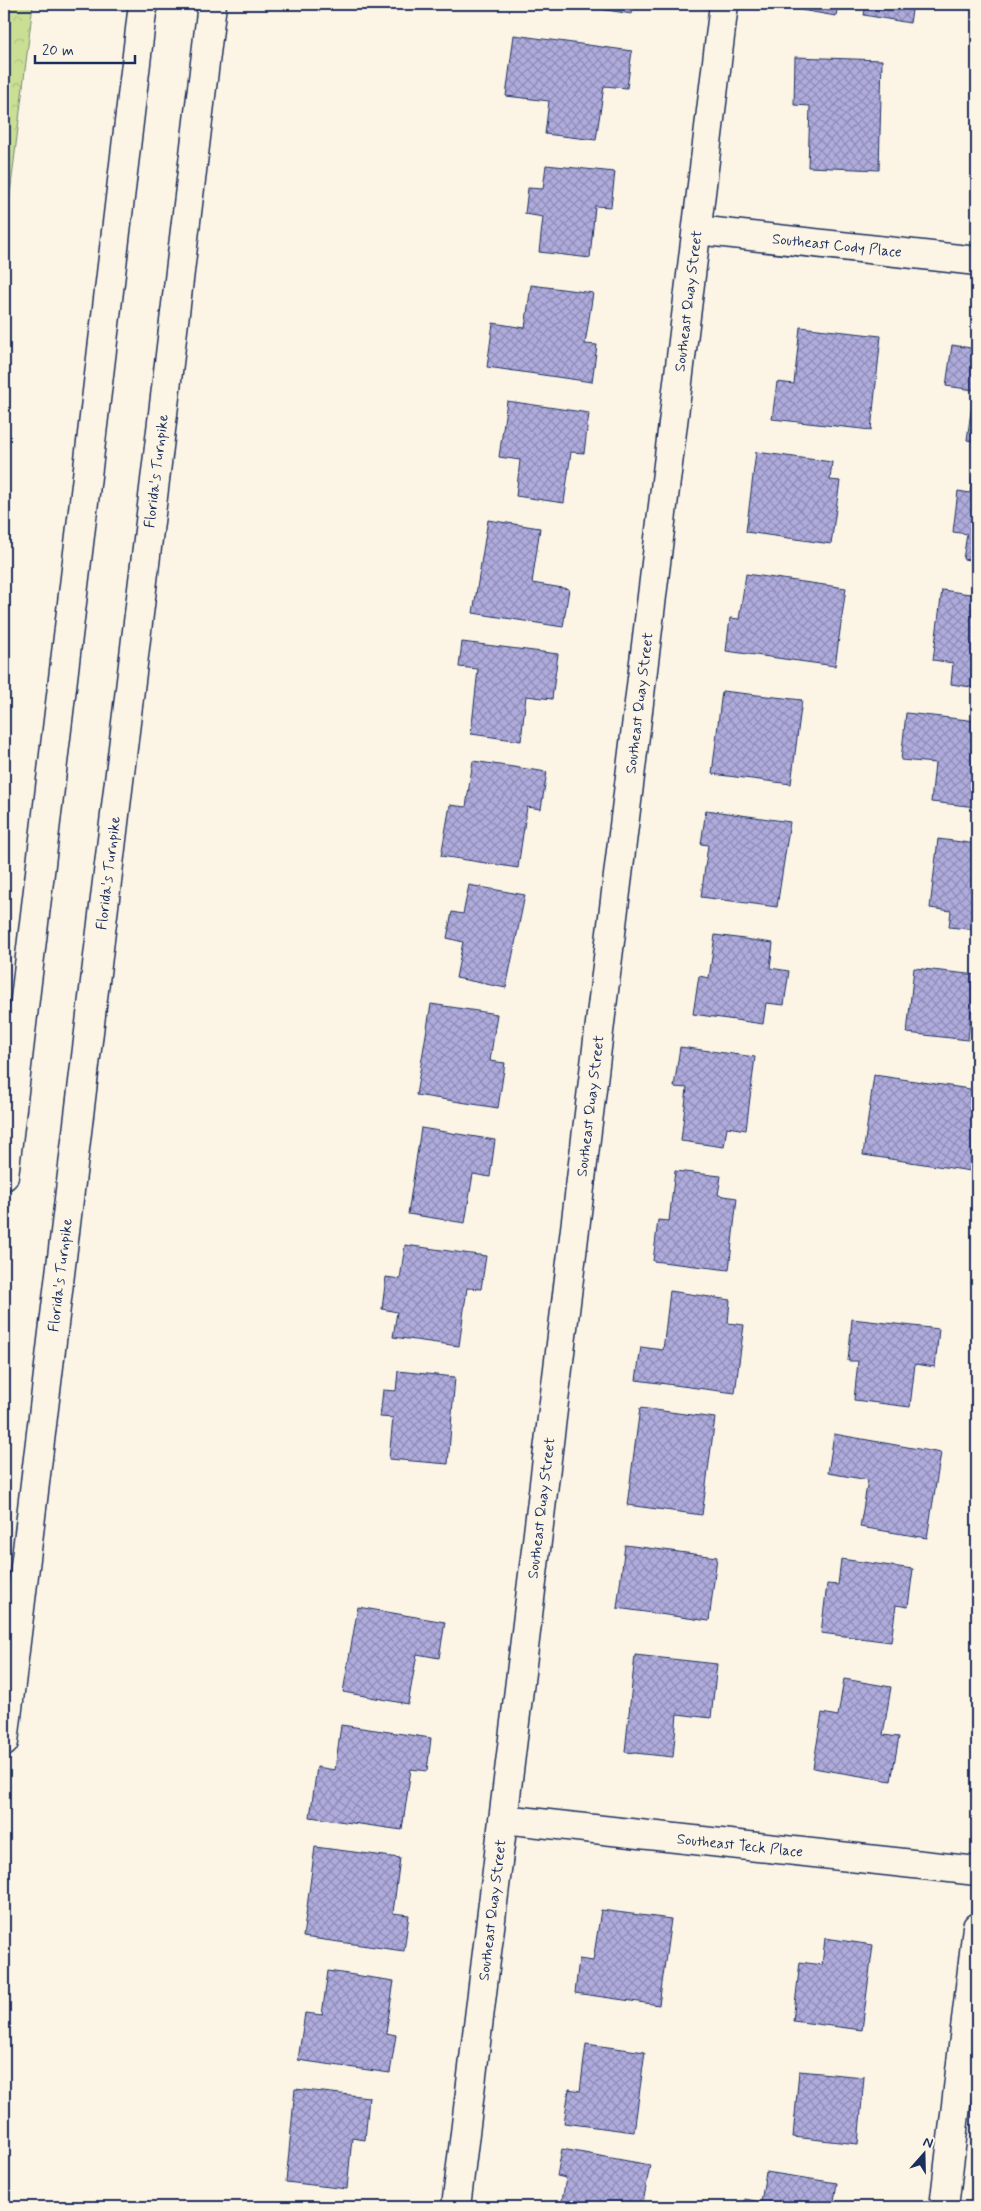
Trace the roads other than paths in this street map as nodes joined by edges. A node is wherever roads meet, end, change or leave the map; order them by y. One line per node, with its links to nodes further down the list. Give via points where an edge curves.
1 (143, 4): 6 (main road)
2 (212, 4): 7 (main road, Florida's Turnpike)
3 (724, 4): 4 (main road, Southeast Quay Street)
4 (697, 230): 5 (main road, Southeast Cody Place); 8 (main road, Southeast Quay Street)
5 (977, 261)
6 (4, 1176)
7 (4, 1742)
8 (503, 1820): 9 (main road, Southeast Teck Place); 11 (main road, Southeast Quay Street)
9 (977, 1872)
10 (977, 1927): 12 (main road)
11 (456, 2207)
12 (944, 2207)

